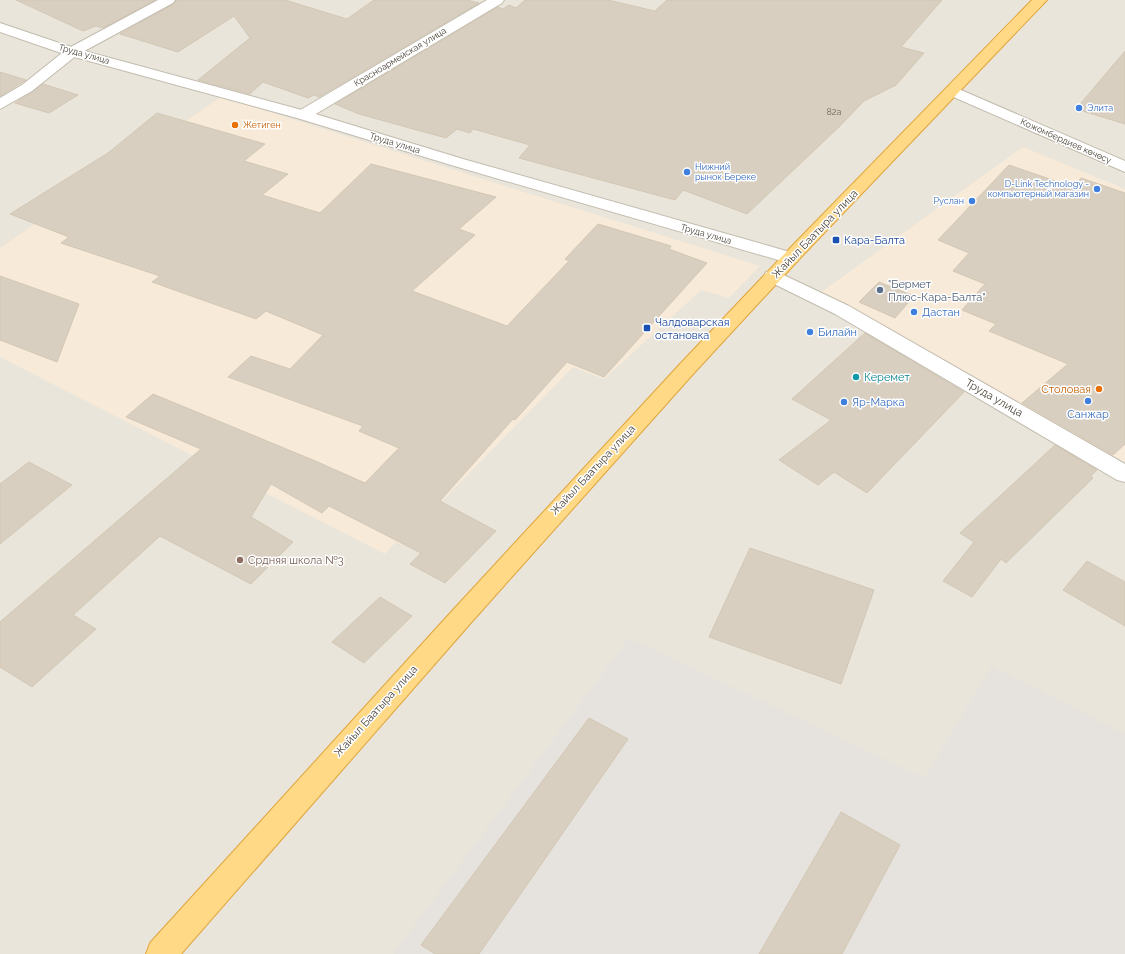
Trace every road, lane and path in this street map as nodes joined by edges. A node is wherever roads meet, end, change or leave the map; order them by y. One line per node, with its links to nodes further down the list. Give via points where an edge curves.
1 (168, 0): 5 (street)
2 (497, 0): 8 (street, Красноармейская улица)
3 (1040, 0): 6 (highway, Жайыл Баатыра улица)
4 (0, 27): 5 (street, Труда улица)
5 (72, 52): 7 (street, via 27,88); 8 (street, Труда улица)
6 (954, 92): 9 (street, Кожомбердиев көчөсү); 10 (highway, Жайыл Баатыра улица)
7 (0, 104)
8 (303, 115): 10 (street, Труда улица)
9 (1125, 167)
10 (791, 258): 11 (highway, Жайыл Баатыра улица)
11 (773, 276): 12 (street, Труда улица, via 842,310); 13 (highway, Жайыл Баатыра улица, via 503,568)
12 (1125, 474)
13 (161, 954)

